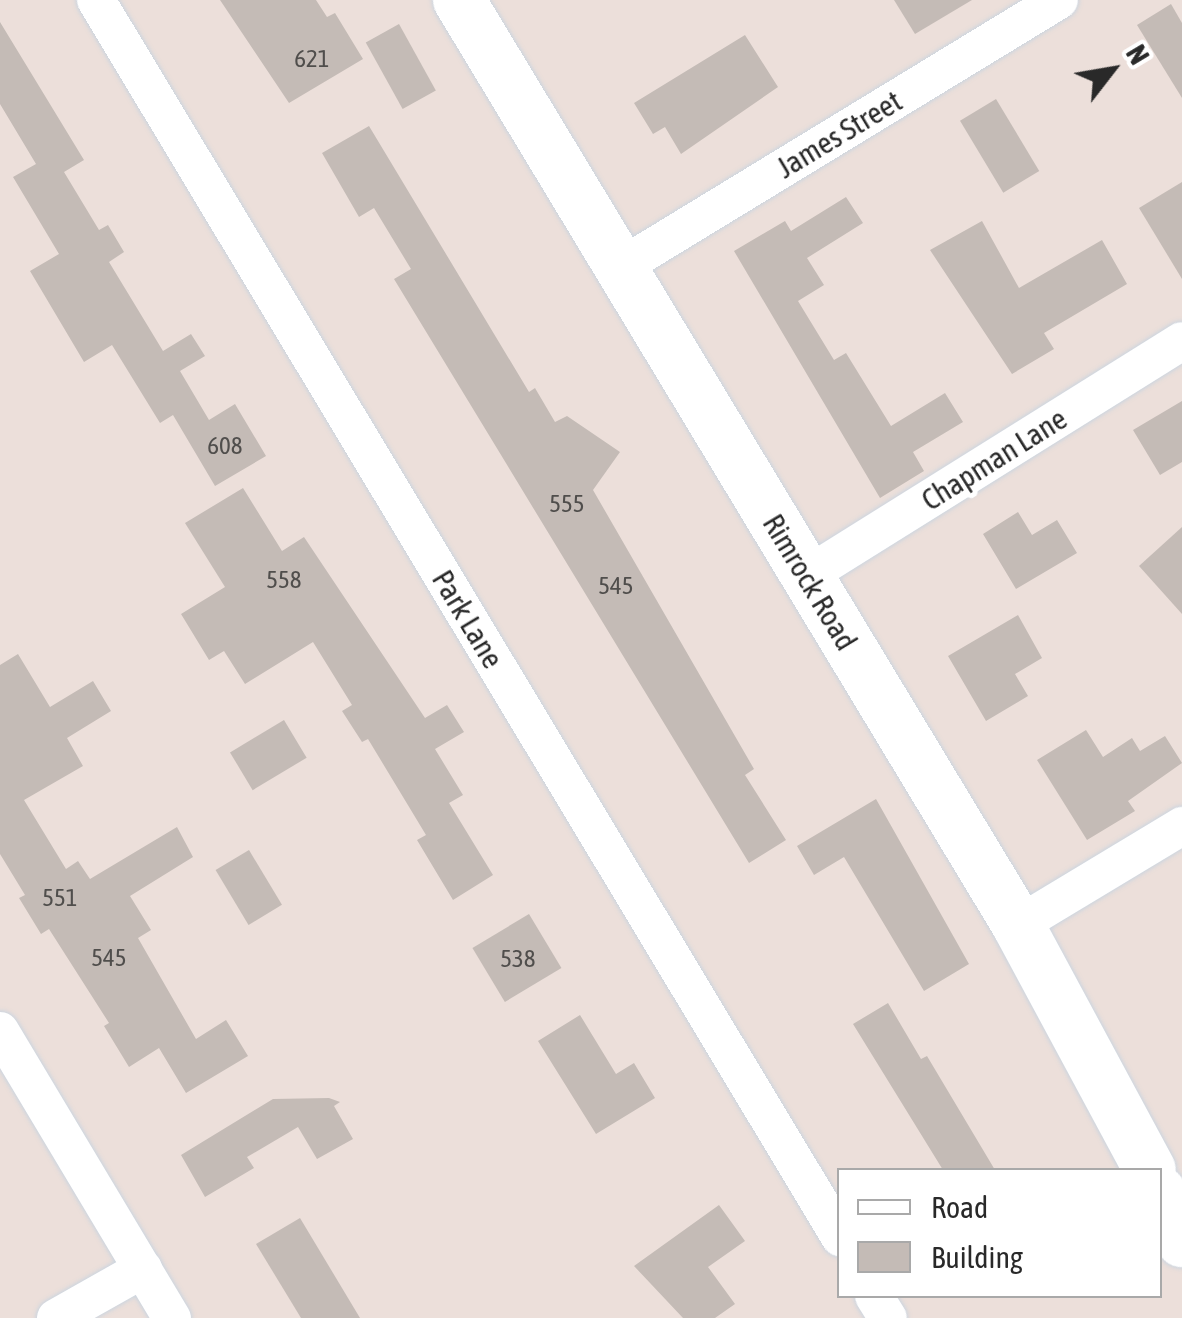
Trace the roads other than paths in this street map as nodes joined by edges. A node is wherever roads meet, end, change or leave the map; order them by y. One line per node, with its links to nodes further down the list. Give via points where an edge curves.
1 (96, 0): 12 (street, Park Lane)
2 (459, 0): 4 (main road, Rimrock Road)
3 (1058, 0): 4 (street, James Street)
4 (619, 268): 6 (main road, Rimrock Road)
5 (1182, 341): 6 (street, Chapman Lane)
6 (806, 576): 8 (main road, Rimrock Road)
7 (1182, 826): 8 (street)
8 (1018, 926): 10 (main road, Rimrock Road)
9 (0, 1031): 14 (street)
10 (1149, 1168)
11 (1162, 1196): 13 (main road)
12 (837, 1232)
13 (1182, 1241)
14 (143, 1269): 15 (street); 16 (street)
15 (56, 1318)
16 (172, 1318)

